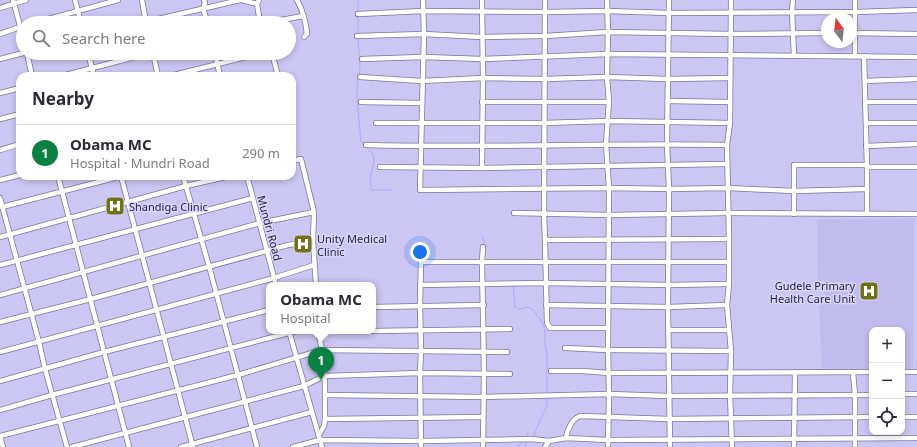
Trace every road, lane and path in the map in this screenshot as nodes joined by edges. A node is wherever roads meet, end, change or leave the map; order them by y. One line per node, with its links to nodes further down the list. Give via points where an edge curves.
1 (26, 0): 16 (street)
2 (75, 0): 21 (street)
3 (118, 0): 21 (street)
4 (142, 0): 34 (street)
5 (204, 0): 19 (street)
6 (241, 0): 17 (street); 19 (street)
7 (297, 0): 38 (street)
8 (423, 0): 22 (street)
9 (482, 0): 25 (street)
10 (545, 0): 26 (street)
11 (607, 0): 23 (street)
12 (669, 0): 28 (street)
13 (731, 0): 29 (street)
14 (793, 0): 24 (street)
15 (855, 0): 27 (street)
16 (14, 2): 18 (street); 31 (street)
17 (258, 2): 37 (street)
18 (0, 8)
19 (203, 9): 35 (street); 36 (street)
20 (917, 10): 27 (street)
21 (78, 11): 32 (street); 33 (street)
22 (423, 11): 25 (street); 30 (street); 47 (street)
23 (607, 11): 26 (street); 28 (street); 41 (street)
24 (792, 11): 27 (street); 29 (street); 43 (street)
25 (481, 12): 26 (street); 53 (street)
26 (545, 12): 51 (street)
27 (855, 12)
28 (669, 13): 29 (street); 42 (street)
29 (731, 13): 48 (street)
30 (358, 14)
31 (19, 16)
32 (60, 16)
33 (79, 16)
34 (143, 16)
35 (174, 16)
36 (206, 16)
37 (259, 16)
38 (303, 16): 39 (street); 52 (street, via 306,34)
39 (296, 17)
40 (16, 28): 46 (street)
41 (608, 32): 42 (street); 51 (street); 55 (street)
42 (669, 33): 48 (street); 57 (street)
43 (792, 33): 44 (street); 48 (street); 60 (street)
44 (821, 33)
45 (857, 33): 49 (street)
46 (0, 34)
47 (424, 34): 50 (street); 53 (street); 63 (street)
48 (731, 34): 58 (street)
49 (917, 34)
50 (358, 36)
51 (544, 36): 53 (street); 59 (street)
52 (304, 37)
53 (482, 37): 65 (street)
54 (854, 48): 61 (street)
55 (607, 54): 57 (street); 59 (street); 85 (street)
56 (16, 55): 66 (street)
57 (668, 55): 58 (street); 89 (street)
58 (730, 55): 60 (street); 87 (street)
59 (544, 56): 65 (street); 88 (street)
60 (794, 56): 61 (street)
61 (855, 56): 62 (street)
62 (864, 56): 64 (street); 92 (street)
63 (423, 57): 65 (street); 67 (street); 91 (street)
64 (917, 57)
65 (482, 58): 86 (street)
66 (0, 59)
67 (362, 59)
68 (29, 60): 77 (street)
69 (89, 60): 76 (street)
70 (123, 60): 76 (street)
71 (153, 60): 80 (street)
72 (216, 60): 75 (street)
73 (236, 60): 75 (street)
74 (274, 60): 83 (street)
75 (217, 65): 81 (street); 82 (street)
76 (91, 68): 78 (street); 79 (street)
77 (31, 72)
78 (76, 72)
79 (92, 72)
80 (157, 72)
81 (187, 72)
82 (219, 72)
83 (277, 72)
84 (360, 77): 91 (street)
85 (607, 77): 88 (street); 89 (street); 100 (street)
86 (483, 78): 88 (street); 91 (street); 98 (street)
87 (730, 78): 89 (street); 101 (street)
88 (545, 79): 99 (street)
89 (668, 79): 95 (street)
90 (917, 79): 92 (street)
91 (422, 81): 97 (street)
92 (865, 81): 102 (street)
93 (16, 89): 94 (street)
94 (0, 93)
95 (668, 101): 101 (street); 110 (street)
96 (361, 102): 97 (street)
97 (422, 102): 108 (street)
98 (482, 102): 99 (street); 114 (street)
99 (545, 102): 100 (street); 109 (street)
100 (609, 102): 106 (street)
101 (730, 102): 111 (street)
102 (865, 102): 103 (street); 112 (street)
103 (917, 102)
104 (16, 115): 105 (street)
105 (0, 119)
106 (608, 122): 109 (street); 110 (street); 115 (street)
107 (376, 123): 108 (street)
108 (422, 123): 114 (street); 123 (street)
109 (544, 123): 114 (street); 121 (street)
110 (668, 123): 111 (street); 116 (street)
111 (730, 123): 122 (street)
112 (866, 123): 113 (street); 124 (street)
113 (917, 123)
114 (482, 124): 120 (street)
115 (606, 144): 116 (street); 121 (street); 128 (street)
116 (667, 144): 122 (street); 129 (street)
117 (917, 144): 124 (street)
118 (16, 145): 125 (street)
119 (366, 145): 123 (street)
120 (482, 145): 121 (street); 123 (street); 135 (street)
121 (543, 145): 132 (street)
122 (727, 145): 127 (street)
123 (421, 146): 134 (street)
124 (866, 146): 130 (street)
125 (0, 150)
126 (296, 160): 156 (street, via 301,159)
127 (727, 164): 129 (street); 147 (street)
128 (608, 166): 129 (street); 132 (street); 146 (street)
129 (667, 166): 148 (street)
130 (867, 166): 133 (street); 149 (street); 151 (street, via 794,165)
131 (380, 167): 134 (street)
132 (544, 167): 135 (street); 145 (street)
133 (917, 167)
134 (421, 168): 135 (street); 145 (street, via 420,190)
135 (482, 168)
136 (16, 176): 137 (street)
137 (0, 180)
138 (59, 180): 150 (street)
139 (106, 180): 150 (street)
140 (123, 180): 154 (street)
141 (184, 180): 144 (street)
142 (212, 180): 144 (street)
143 (248, 180): 153 (street, Mundri Road)
144 (186, 186): 154 (street); 157 (street)
145 (544, 188): 146 (street); 164 (street)
146 (609, 188): 148 (street); 165 (street)
147 (728, 188): 148 (street); 151 (street); 159 (street)
148 (669, 189): 161 (street)
149 (867, 189): 151 (street); 160 (street)
150 (62, 191): 155 (street); 166 (street)
151 (794, 191): 162 (street)
152 (0, 198): 155 (street)
153 (253, 198): 157 (street); 167 (street, Mundri Road)
154 (128, 202): 166 (street); 168 (street)
155 (1, 207): 169 (street)
156 (314, 212): 167 (street); 176 (street)
157 (194, 213): 168 (street); 174 (street)
158 (514, 213): 164 (street)
159 (728, 213): 161 (street); 162 (street); 173 (street)
160 (867, 213): 162 (street); 163 (street)
161 (668, 214): 165 (street); 172 (street)
162 (794, 214)
163 (917, 214)
164 (544, 215): 165 (street); 175 (street)
165 (608, 215): 171 (street)
166 (69, 218): 169 (street); 177 (street)
167 (260, 224): 174 (street); 179 (street, Mundri Road)
168 (135, 228): 177 (street); 180 (street)
169 (9, 234): 170 (street); 181 (street)
170 (0, 236)
171 (609, 239): 172 (street); 175 (street); 183 (street)
172 (669, 239): 173 (street); 186 (street)
173 (729, 239): 185 (street)
174 (201, 240): 180 (street); 188 (street)
175 (546, 240): 182 (street)
176 (313, 241): 179 (street); 189 (street)
177 (76, 245): 181 (street); 190 (street)
178 (483, 247): 184 (street)
179 (267, 251): 188 (street); 191 (street, Mundri Road)
180 (142, 255): 190 (street); 194 (street)
181 (17, 260): 187 (street); 201 (street)
182 (546, 261): 183 (street); 184 (street); 195 (street)
183 (609, 261): 186 (street); 196 (street)
184 (482, 262): 198 (street, via 421,262); 199 (street)
185 (728, 262): 186 (street); 197 (street)
186 (668, 263): 200 (street)
187 (0, 265)
188 (210, 266): 194 (street); 202 (street)
189 (314, 266): 191 (street); 193 (street)
190 (83, 272): 201 (street); 204 (street)
191 (274, 278): 192 (street, Mundri Road); 202 (street)
192 (275, 282)
193 (316, 282)
194 (149, 283): 204 (street); 212 (street)
195 (546, 283): 196 (street); 199 (street); 205 (street)
196 (608, 283): 200 (street); 207 (street)
197 (729, 284): 200 (street); 208 (street)
198 (420, 285): 199 (street); 209 (street)
199 (483, 285): 206 (street)
200 (669, 285): 211 (street)
201 (24, 288): 203 (street); 214 (street)
202 (216, 293): 212 (street); 216 (street)
203 (0, 295)
204 (91, 299): 214 (street); 217 (street)
205 (546, 304): 207 (street); 218 (street, via 548,327)
206 (484, 305): 209 (street); 220 (street)
207 (608, 305): 211 (street); 218 (street)
208 (727, 305): 211 (street); 223 (street)
209 (420, 306): 210 (street); 219 (street)
210 (376, 307)
211 (668, 307): 222 (street)
212 (156, 310): 217 (street); 228 (street)
213 (266, 311): 216 (street)
214 (30, 313): 215 (street); 229 (street)
215 (0, 322)
216 (224, 322): 228 (street); 231 (street)
217 (97, 326): 229 (street); 237 (street)
218 (608, 328): 233 (street)
219 (421, 329): 220 (street); 224 (street); 238 (street)
220 (483, 329): 221 (street); 239 (street)
221 (510, 329)
222 (668, 330): 223 (street); 234 (street)
223 (729, 330): 235 (street)
224 (376, 331)
225 (282, 334): 231 (street)
226 (290, 334): 241 (street)
227 (319, 334): 232 (street)
228 (164, 337): 237 (street); 242 (street)
229 (39, 342): 236 (street); 243 (street)
230 (565, 348): 233 (street)
231 (231, 349): 242 (street); 256 (street)
232 (322, 350): 238 (street); 241 (street); 257 (street)
233 (608, 350): 234 (street); 251 (street)
234 (668, 350): 235 (street); 252 (street)
235 (731, 351): 246 (street)
236 (0, 352)
237 (104, 352): 243 (street); 258 (street)
238 (421, 352): 239 (street); 245 (street)
239 (483, 352): 240 (street); 250 (street)
240 (507, 352)
241 (296, 358): 256 (street); 260 (street)
242 (171, 364): 258 (street); 261 (street)
243 (45, 369): 259 (street); 265 (street)
244 (551, 371): 251 (street)
245 (420, 372): 250 (street); 257 (street); 272 (street)
246 (731, 372): 252 (street); 253 (street); 267 (street)
247 (869, 372): 254 (street)
248 (905, 372): 249 (street)
249 (917, 372)
250 (484, 373): 255 (street); 273 (street)
251 (609, 373): 252 (street); 262 (street)
252 (669, 373): 271 (street)
253 (795, 373): 254 (street); 268 (street)
254 (853, 373): 269 (street)
255 (510, 374)
256 (238, 375): 261 (street); 274 (street)
257 (324, 376): 260 (street); 266 (street)
258 (112, 379): 265 (street); 275 (street)
259 (0, 381)
260 (304, 386): 274 (street); 277 (street)
261 (178, 391): 275 (street); 280 (street)
262 (609, 394): 271 (street); 273 (street); 285 (street)
263 (905, 394): 264 (street)
264 (917, 394)
265 (52, 395): 276 (street); 290 (street)
266 (325, 395): 272 (street); 288 (street)
267 (730, 395): 268 (street); 271 (street); 286 (street)
268 (794, 395): 269 (street); 287 (street)
269 (855, 395): 270 (street); 278 (street)
270 (869, 395)
271 (669, 396): 289 (street)
272 (420, 397): 273 (street); 284 (street)
273 (483, 397): 281 (street)
274 (245, 401): 280 (street); 291 (street)
275 (119, 405): 290 (street); 292 (street)
276 (0, 410)
277 (312, 412): 291 (street); 294 (street)
278 (855, 416): 279 (street); 287 (street); 300 (street)
279 (869, 416)
280 (185, 417): 292 (street); 305 (street)
281 (484, 417): 284 (street); 297 (street)
282 (905, 417): 283 (street)
283 (917, 417)
284 (421, 418): 288 (street); 304 (street)
285 (608, 418): 289 (street); 295 (street, via 580,416 574,420); 302 (street)
286 (731, 418): 287 (street); 289 (street); 298 (street)
287 (794, 418): 299 (street)
288 (325, 419): 294 (street)
289 (669, 419): 303 (street)
290 (60, 422): 293 (street); 307 (street)
291 (252, 428): 305 (street); 311 (street)
292 (125, 433): 308 (street); 309 (street)
293 (0, 436): 306 (street)
294 (320, 438): 304 (street); 312 (street); 313 (street)
295 (566, 438): 301 (street); 302 (street)
296 (917, 438): 300 (street)
297 (483, 439): 301 (street); 304 (street); 315 (street)
298 (732, 439): 299 (street); 303 (street); 319 (street)
299 (795, 439): 300 (street); 320 (street)
300 (856, 439): 321 (street)
301 (549, 440): 316 (street)
302 (608, 440): 303 (street); 317 (street)
303 (670, 440): 318 (street)
304 (421, 441): 314 (street)
305 (193, 446): 310 (street)
306 (3, 447)
307 (67, 447)
308 (72, 447)
309 (129, 447)
310 (181, 447)
311 (257, 447)
312 (293, 447)
313 (322, 447)
314 (421, 447)
315 (483, 447)
316 (545, 447)
317 (608, 447)
318 (670, 447)
319 (732, 447)
320 (794, 447)
321 (855, 447)

